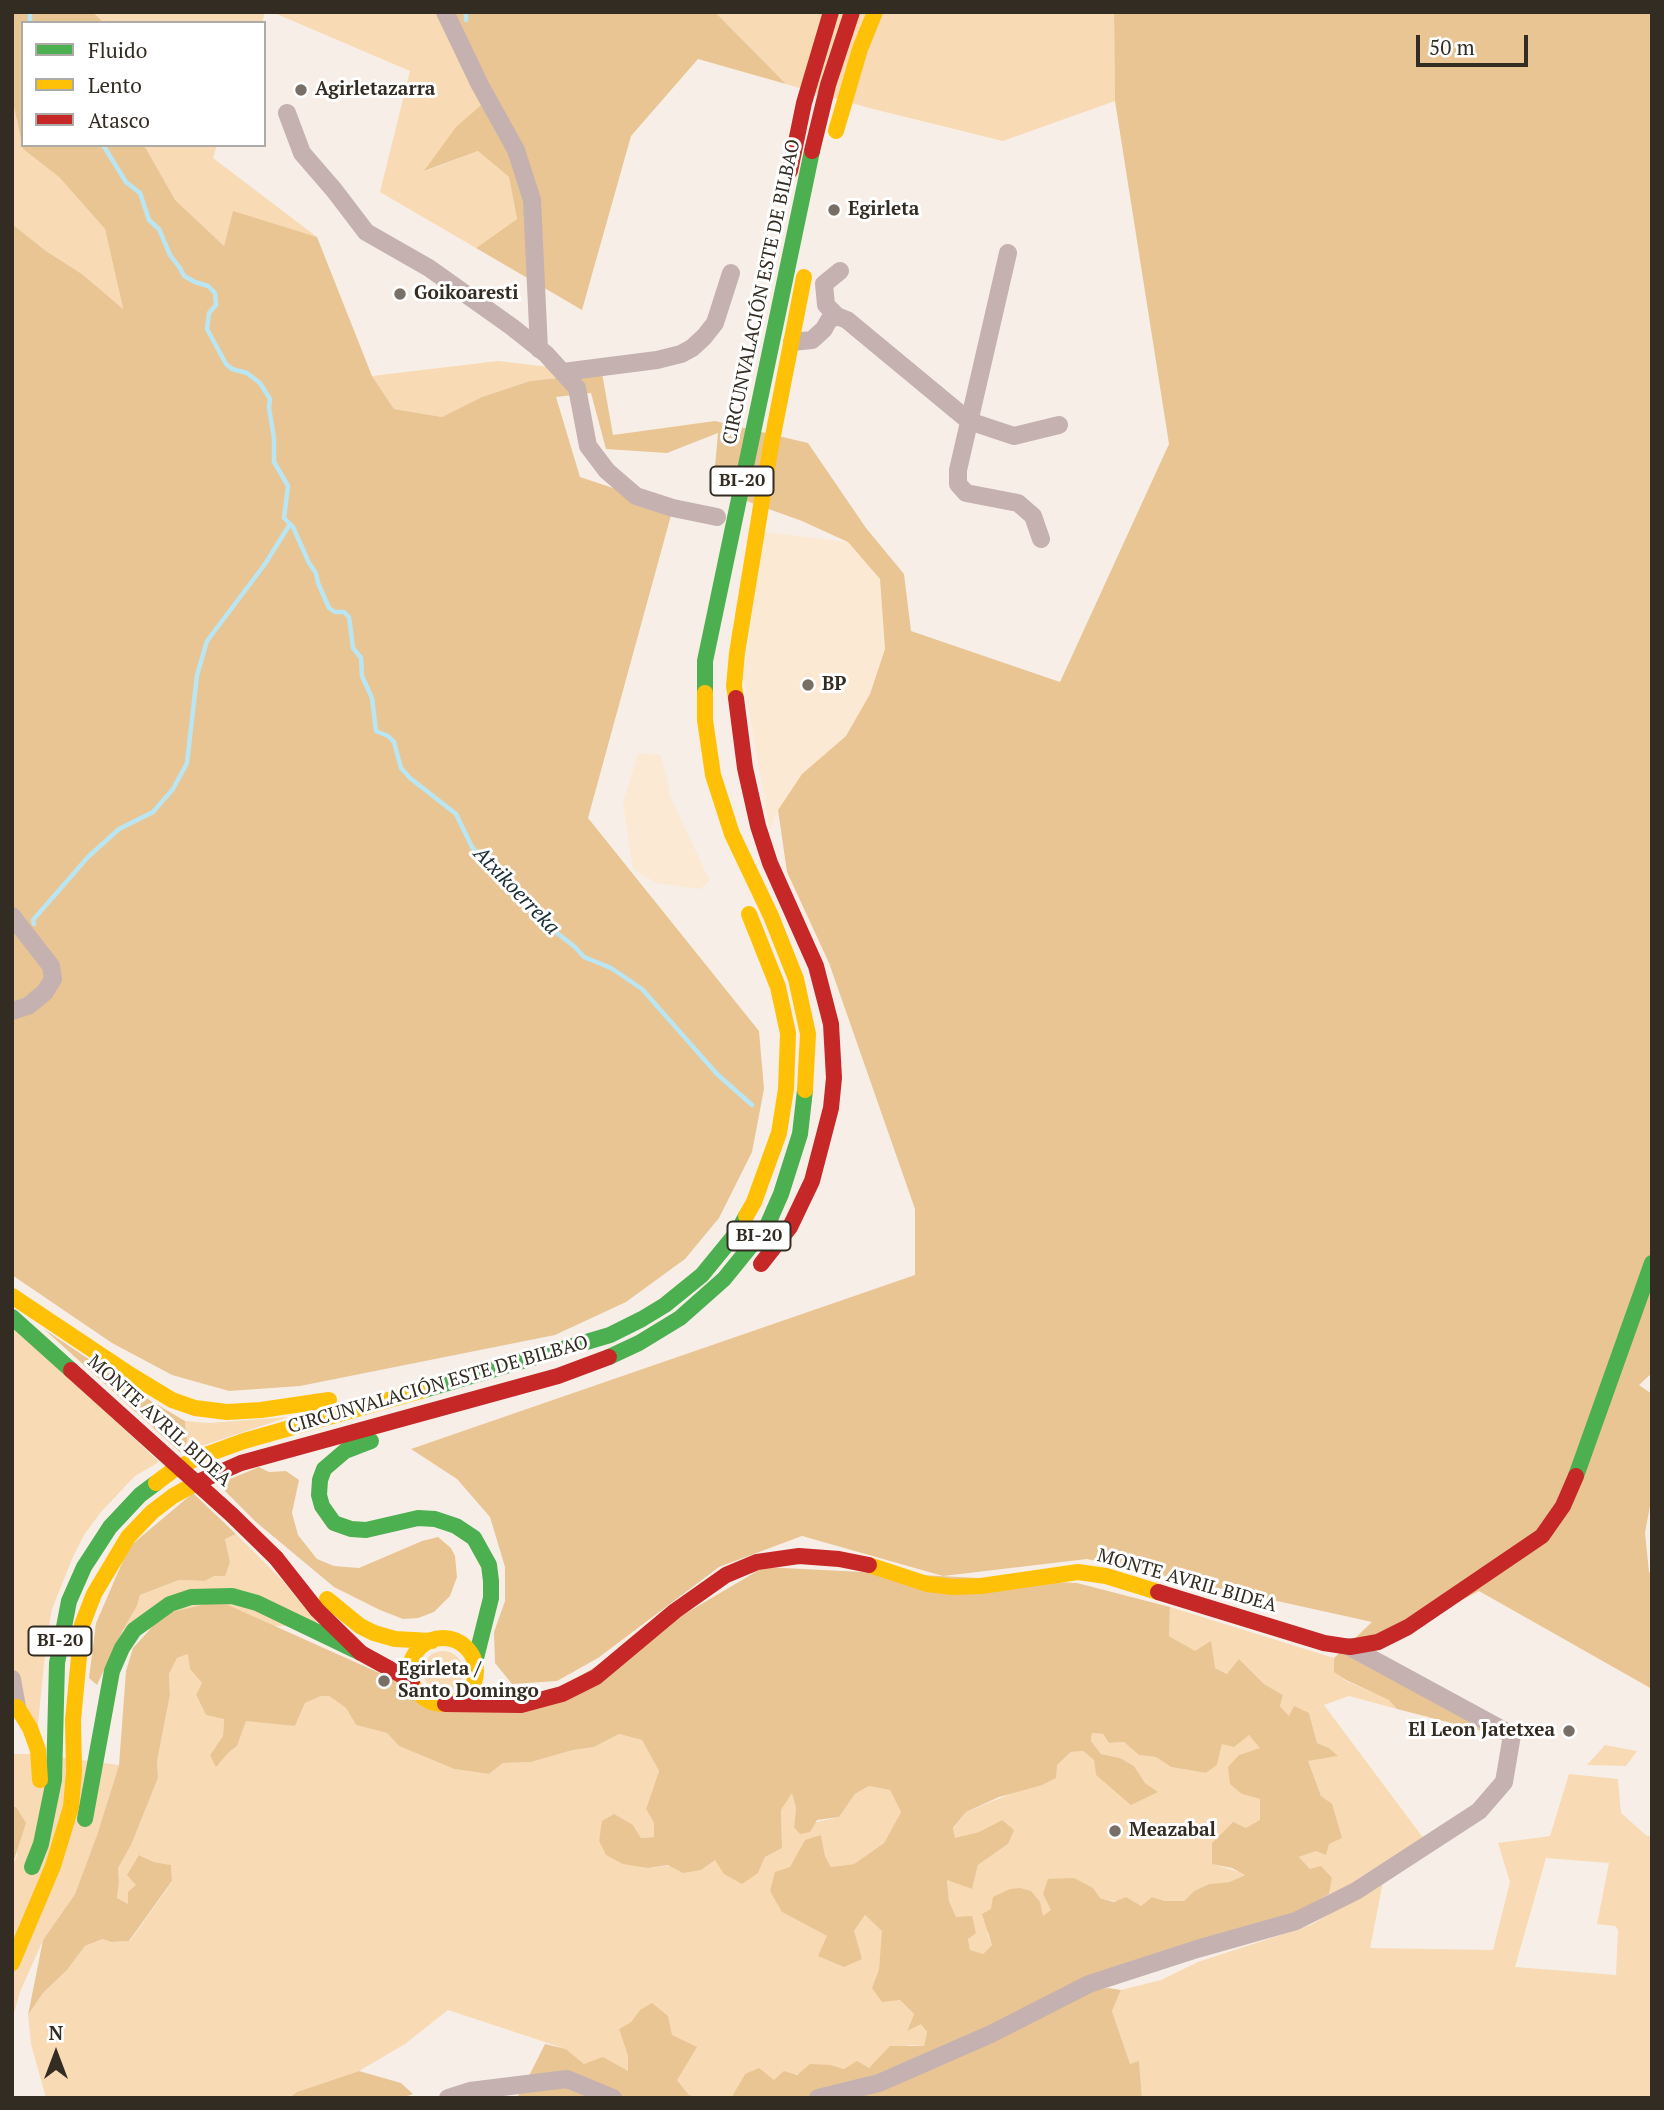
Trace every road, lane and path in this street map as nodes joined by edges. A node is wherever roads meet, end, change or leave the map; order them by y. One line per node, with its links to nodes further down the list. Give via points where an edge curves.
1 (445, 12): 14 (street, via 516,150 532,200)
2 (831, 12): 7 (main road, CIRCUNVALACIÓN ESTE DE BILBAO, via 804,103)
3 (852, 12): 29 (main road, CIRCUNVALACIÓN ESTE DE BILBAO / BI-20, via 828,85 804,186 705,661 705,720 713,775 732,834 783,945 804,1010 808,1069 800,1135 766,1226 697,1305 639,1343 600,1361)
4 (875, 12): 6 (main road)
5 (286, 113): 14 (street, via 302,153 366,232 429,268)
6 (833, 144)
7 (788, 183)
8 (1007, 253): 16 (street)
9 (808, 261): 13 (main road)
10 (834, 268): 12 (street, via 824,284 826,305)
11 (731, 273): 15 (street, via 715,323 692,348 657,360)
12 (837, 316): 13 (street, via 812,340); 16 (street)
13 (792, 342): 24 (main road, via 770,451 734,685 758,826 816,966 831,1024 834,1078 813,1181 790,1227)
14 (539, 349): 15 (street)
15 (563, 372): 18 (street, via 578,388 588,446 607,471 636,496)
16 (969, 421): 17 (street, via 1014,436); 19 (street, via 958,484 966,493 1018,503 1033,516)
17 (1059, 425)
18 (717, 516)
19 (1041, 539)
20 (739, 894): 28 (main road, CIRCUNVALACIÓN ESTE DE BILBAO / BI-20, via 778,987 788,1033 779,1133 754,1202 738,1231 702,1275 642,1320 610,1335)
21 (12, 916): 22 (street, via 51,966 53,979 28,1006)
22 (12, 1011)
23 (1652, 1263): 33 (main road, MONTE AVRIL BIDEA, via 1579,1470 1563,1506 1542,1536 1408,1627 1378,1642)
24 (747, 1282)
25 (12, 1296): 28 (main road, via 149,1386 195,1408 261,1410)
26 (12, 1317): 31 (main road, MONTE AVRIL BIDEA, bridge)
27 (699, 1323): 30 (main road, via 639,1358 606,1371)
28 (483, 1374): 40 (main road, CIRCUNVALACIÓN ESTE DE BILBAO / BI-20, via 277,1430 197,1458 172,1471 121,1513 84,1567 69,1601 57,1663 54,1780 41,1844 27,1881 40,1808 40,1778 38,1750)
29 (505, 1390): 30 (main road); 42 (main road, CIRCUNVALACIÓN ESTE DE BILBAO / BI-20, via 232,1466 173,1496 128,1537 94,1594 82,1625 72,1720 71,1807)
30 (463, 1412): 35 (main road, via 345,1451 324,1469 319,1495 328,1516 341,1527 366,1530 418,1518 435,1519 474,1538 489,1565 491,1581)
31 (276, 1558): 32 (main road, MONTE AVRIL BIDEA, via 367,1630 396,1639); 34 (main road, MONTE AVRIL BIDEA, via 317,1610)
32 (432, 1640): 35 (main road, via 458,1642); 37 (main road, via 414,1657)
33 (1350, 1647): 39 (main road, MONTE AVRIL BIDEA, via 1106,1576 1078,1572 953,1587 850,1561 799,1556 757,1562 726,1575 596,1677); 46 (street, via 1512,1735 1504,1782 1479,1811 1356,1891 1296,1921 1089,1984 879,2083)
34 (361, 1653): 37 (main road, MONTE AVRIL BIDEA); 42 (main road, via 257,1603 232,1596 191,1597 152,1616 134,1630 112,1671 82,1829 57,1885)
35 (479, 1671): 41 (main road, via 467,1694)
36 (12, 1679): 40 (street)
37 (412, 1681): 41 (main road, via 421,1695)
38 (504, 1691): 39 (main road)
39 (540, 1700): 41 (main road, MONTE AVRIL BIDEA, via 505,1706)
40 (15, 1704)
41 (444, 1704)
42 (40, 1899): 43 (main road, CIRCUNVALACIÓN ESTE DE BILBAO / BI-20)
43 (12, 1963)
44 (448, 2098): 45 (street, via 470,2091 567,2080)
45 (613, 2098)
46 (818, 2098)

